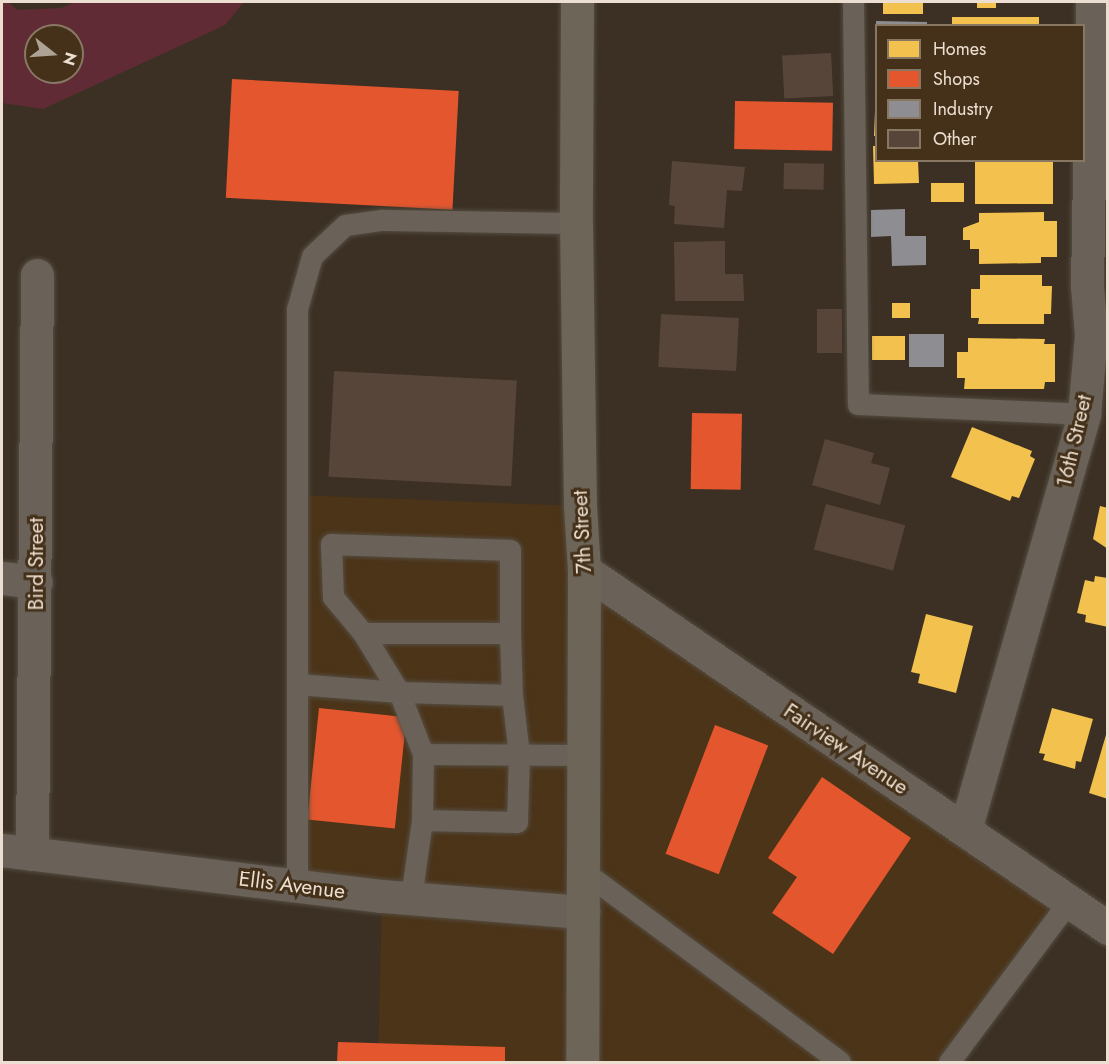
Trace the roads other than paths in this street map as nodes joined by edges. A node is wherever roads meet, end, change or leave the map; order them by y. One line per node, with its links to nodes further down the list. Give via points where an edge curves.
1 (577, 2): 4 (main road, 7th Street)
2 (853, 2): 6 (lane, via 858,404)
3 (1092, 2): 6 (street, 16th Street, via 1087,286 1091,335)
4 (576, 223): 7 (main road, 7th Street); 12 (lane, via 382,220 345,225 312,256 297,309)
5 (37, 274): 9 (street, Bird Street)
6 (1084, 414): 19 (street, 16th Street)
7 (584, 570): 16 (main road, 7th Street); 19 (street, Fairview Avenue)
8 (2, 578): 9 (street)
9 (36, 582): 20 (street, Bird Street)
10 (363, 633): 11 (lane); 11 (lane, via 333,597 331,544 510,550); 13 (lane)
11 (510, 633): 14 (lane)
12 (297, 684): 13 (lane); 22 (lane)
13 (399, 692): 14 (lane); 15 (lane)
14 (512, 695): 17 (lane)
15 (423, 754): 17 (lane); 18 (lane)
16 (584, 754): 17 (lane); 21 (main road, 7th Street)
17 (519, 755): 18 (lane, via 518,822)
18 (422, 820): 23 (lane)
19 (965, 830): 24 (street, Fairview Avenue)
20 (16, 852): 22 (street, Ellis Avenue)
21 (583, 871): 25 (main road, 7th Street); 28 (lane)
22 (297, 886): 23 (street, Ellis Avenue)
23 (411, 898): 25 (street, Ellis Avenue)
24 (1069, 901): 26 (street, Fairview Avenue); 29 (lane)
25 (583, 912): 27 (main road, 7th Street)
26 (1107, 928)
27 (582, 1062)
28 (840, 1062)
29 (949, 1062)

